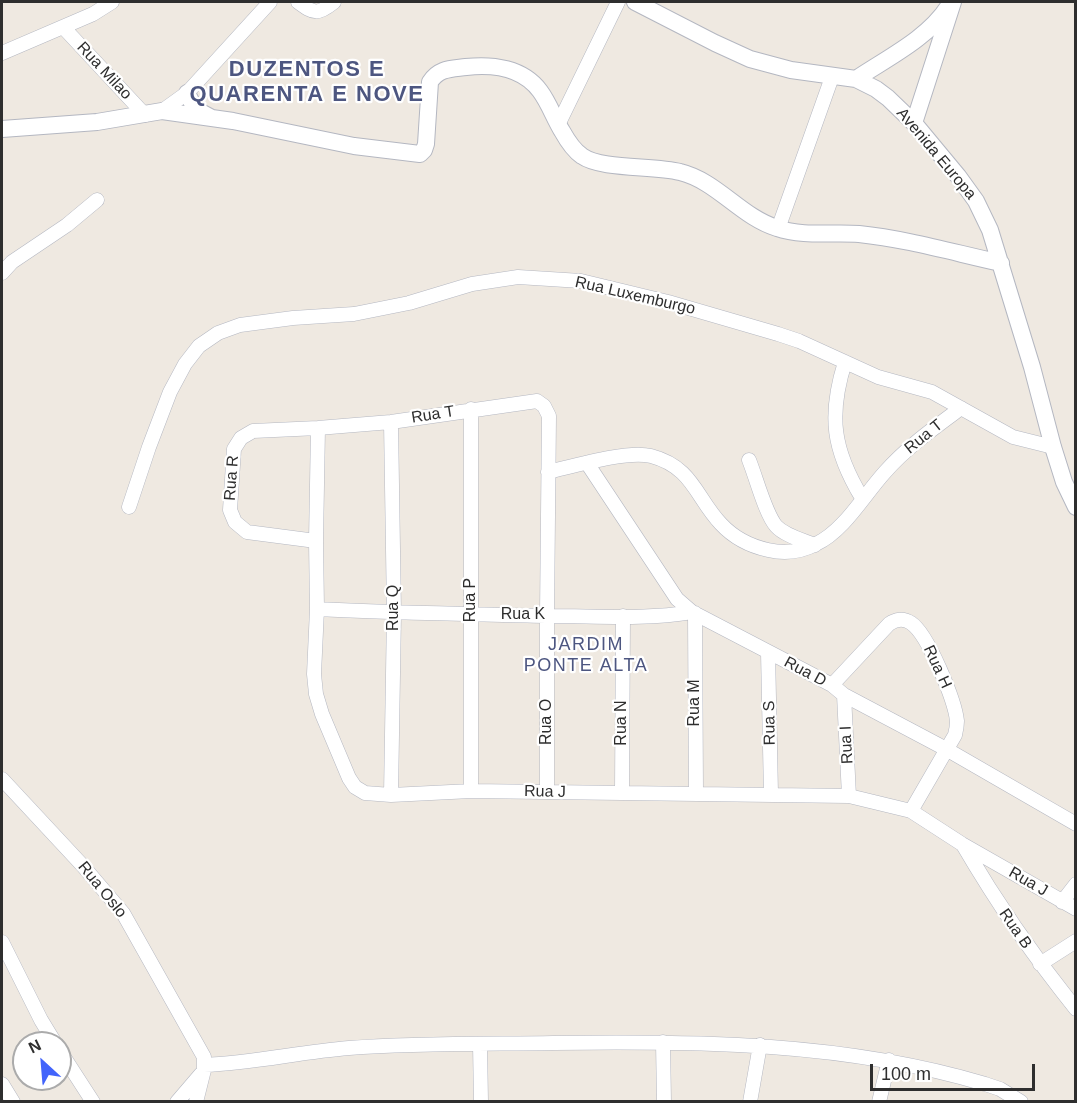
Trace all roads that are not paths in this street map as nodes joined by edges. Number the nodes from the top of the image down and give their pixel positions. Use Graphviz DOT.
graph roads {
  1 [pos="112,2"];
  2 [pos="270,2"];
  3 [pos="298,2"];
  4 [pos="334,2"];
  5 [pos="618,2"];
  6 [pos="635,2"];
  7 [pos="952,2"];
  8 [pos="63,27"];
  9 [pos="918,37"];
  10 [pos="938,50"];
  11 [pos="2,53"];
  12 [pos="832,77"];
  13 [pos="856,79"];
  14 [pos="187,93"];
  15 [pos="162,111"];
  16 [pos="144,115"];
  17 [pos="214,118"];
  18 [pos="914,123"];
  19 [pos="558,125"];
  20 [pos="2,129"];
  21 [pos="97,201"];
  22 [pos="778,229"];
  23 [pos="1001,264"];
  24 [pos="2,273"];
  25 [pos="845,363"];
  26 [pos="961,408"];
  27 [pos="471,409"];
  28 [pos="391,422"];
  29 [pos="318,428"];
  30 [pos="253,431"];
  31 [pos="1053,447"];
  32 [pos="749,460"];
  33 [pos="587,464"];
  34 [pos="548,472"];
  35 [pos="862,498"];
  36 [pos="129,507"];
  37 [pos="1076,507"];
  38 [pos="316,542"];
  39 [pos="815,545"];
  40 [pos="317,609"];
  41 [pos="694,612"];
  42 [pos="394,614"];
  43 [pos="471,615"];
  44 [pos="547,615"];
  45 [pos="622,616"];
  46 [pos="768,652"];
  47 [pos="832,685"];
  48 [pos="844,695"];
  49 [pos="946,749"];
  50 [pos="2,779"];
  51 [pos="471,791"];
  52 [pos="547,792"];
  53 [pos="622,793"];
  54 [pos="696,793"];
  55 [pos="771,794"];
  56 [pos="391,795"];
  57 [pos="849,796"];
  58 [pos="912,811"];
  59 [pos="1076,824"];
  60 [pos="962,844"];
  61 [pos="1076,884"];
  62 [pos="1062,902"];
  63 [pos="1076,909"];
  64 [pos="1076,941"];
  65 [pos="2,942"];
  66 [pos="1040,964"];
  67 [pos="1076,1009"];
  68 [pos="48,1031"];
  69 [pos="663,1042"];
  70 [pos="480,1044"];
  71 [pos="760,1045"];
  72 [pos="889,1060"];
  73 [pos="204,1068"];
  74 [pos="72,1069"];
  75 [pos="2,1084"];
  76 [pos="14,1101"];
  77 [pos="93,1101"];
  78 [pos="177,1101"];
  79 [pos="195,1101"];
  80 [pos="481,1101"];
  81 [pos="664,1101"];
  82 [pos="750,1101"];
  83 [pos="879,1101"];
  84 [pos="1021,1101"];
  1 -- 8 [label="street"];
  2 -- 14 [label="street"];
  3 -- 4 [label="street"];
  5 -- 19 [label="street"];
  6 -- 12 [label="street, Avenida Europa"];
  7 -- 9 [label="street"];
  7 -- 10 [label="street"];
  8 -- 11 [label="street"];
  8 -- 16 [label="street, Rua Milao"];
  9 -- 10 [label="street"];
  9 -- 13 [label="street"];
  10 -- 18 [label="street"];
  12 -- 13 [label="street, Avenida Europa"];
  12 -- 22 [label="street"];
  13 -- 18 [label="street, Avenida Europa"];
  14 -- 15 [label="street"];
  14 -- 17 [label="street"];
  15 -- 16 [label="street"];
  15 -- 17 [label="street"];
  16 -- 20 [label="street"];
  17 -- 19 [label="street"];
  18 -- 23 [label="street, Avenida Europa"];
  19 -- 22 [label="street"];
  21 -- 24 [label="street"];
  22 -- 23 [label="street"];
  23 -- 31 [label="street, Avenida Europa"];
  25 -- 26 [label="street, Rua Luxemburgo"];
  25 -- 35 [label="street"];
  25 -- 36 [label="street, Rua Luxemburgo"];
  26 -- 31 [label="street, Rua Luxemburgo"];
  26 -- 35 [label="street, Rua T"];
  27 -- 28 [label="street, Rua T"];
  27 -- 34 [label="street, Rua T"];
  27 -- 43 [label="street, Rua P"];
  28 -- 29 [label="street, Rua T"];
  28 -- 42 [label="street, Rua Q"];
  29 -- 30 [label="street, Rua T"];
  29 -- 38 [label="street, Rua J"];
  30 -- 38 [label="street, Rua R"];
  31 -- 37 [label="street, Avenida Europa"];
  32 -- 39 [label="street"];
  33 -- 34 [label="street, Rua T"];
  33 -- 39 [label="street, Rua T"];
  33 -- 41 [label="street, Rua D"];
  34 -- 44 [label="street, Rua T"];
  35 -- 39 [label="street, Rua T"];
  38 -- 40 [label="street, Rua J"];
  40 -- 42 [label="street, Rua K"];
  40 -- 56 [label="street, Rua J"];
  41 -- 45 [label="street, Rua K"];
  41 -- 46 [label="street, Rua D"];
  41 -- 54 [label="street, Rua M"];
  42 -- 43 [label="street, Rua K"];
  42 -- 56 [label="street, Rua Q"];
  43 -- 44 [label="street, Rua K"];
  43 -- 51 [label="street, Rua P"];
  44 -- 45 [label="street, Rua K"];
  44 -- 52 [label="street, Rua O"];
  45 -- 53 [label="street, Rua N"];
  46 -- 47 [label="street, Rua D"];
  46 -- 55 [label="street, Rua S"];
  47 -- 48 [label="street, Rua D"];
  47 -- 49 [label="street, Rua H"];
  48 -- 49 [label="street, Rua D"];
  48 -- 57 [label="street, Rua I"];
  49 -- 58 [label="street, Rua H"];
  49 -- 59 [label="street, Rua D"];
  50 -- 73 [label="street, Rua Oslo"];
  51 -- 52 [label="street, Rua J"];
  51 -- 56 [label="street, Rua J"];
  52 -- 53 [label="street, Rua J"];
  53 -- 54 [label="street, Rua J"];
  54 -- 55 [label="street, Rua J"];
  55 -- 57 [label="street, Rua J"];
  57 -- 58 [label="street, Rua J"];
  58 -- 60 [label="street, Rua J"];
  60 -- 62 [label="street, Rua J"];
  60 -- 66 [label="street, Rua B"];
  61 -- 62 [label="street"];
  62 -- 63 [label="street, Rua J"];
  64 -- 66 [label="street"];
  65 -- 68 [label="street"];
  66 -- 67 [label="street, Rua B"];
  69 -- 70 [label="street"];
  69 -- 71 [label="street"];
  69 -- 81 [label="street"];
  70 -- 73 [label="street"];
  70 -- 80 [label="street"];
  71 -- 72 [label="street"];
  71 -- 82 [label="street"];
  72 -- 83 [label="street"];
  72 -- 84 [label="street"];
  73 -- 78 [label="street"];
  73 -- 79 [label="street"];
  74 -- 77 [label="street"];
  75 -- 76 [label="street"];
}
